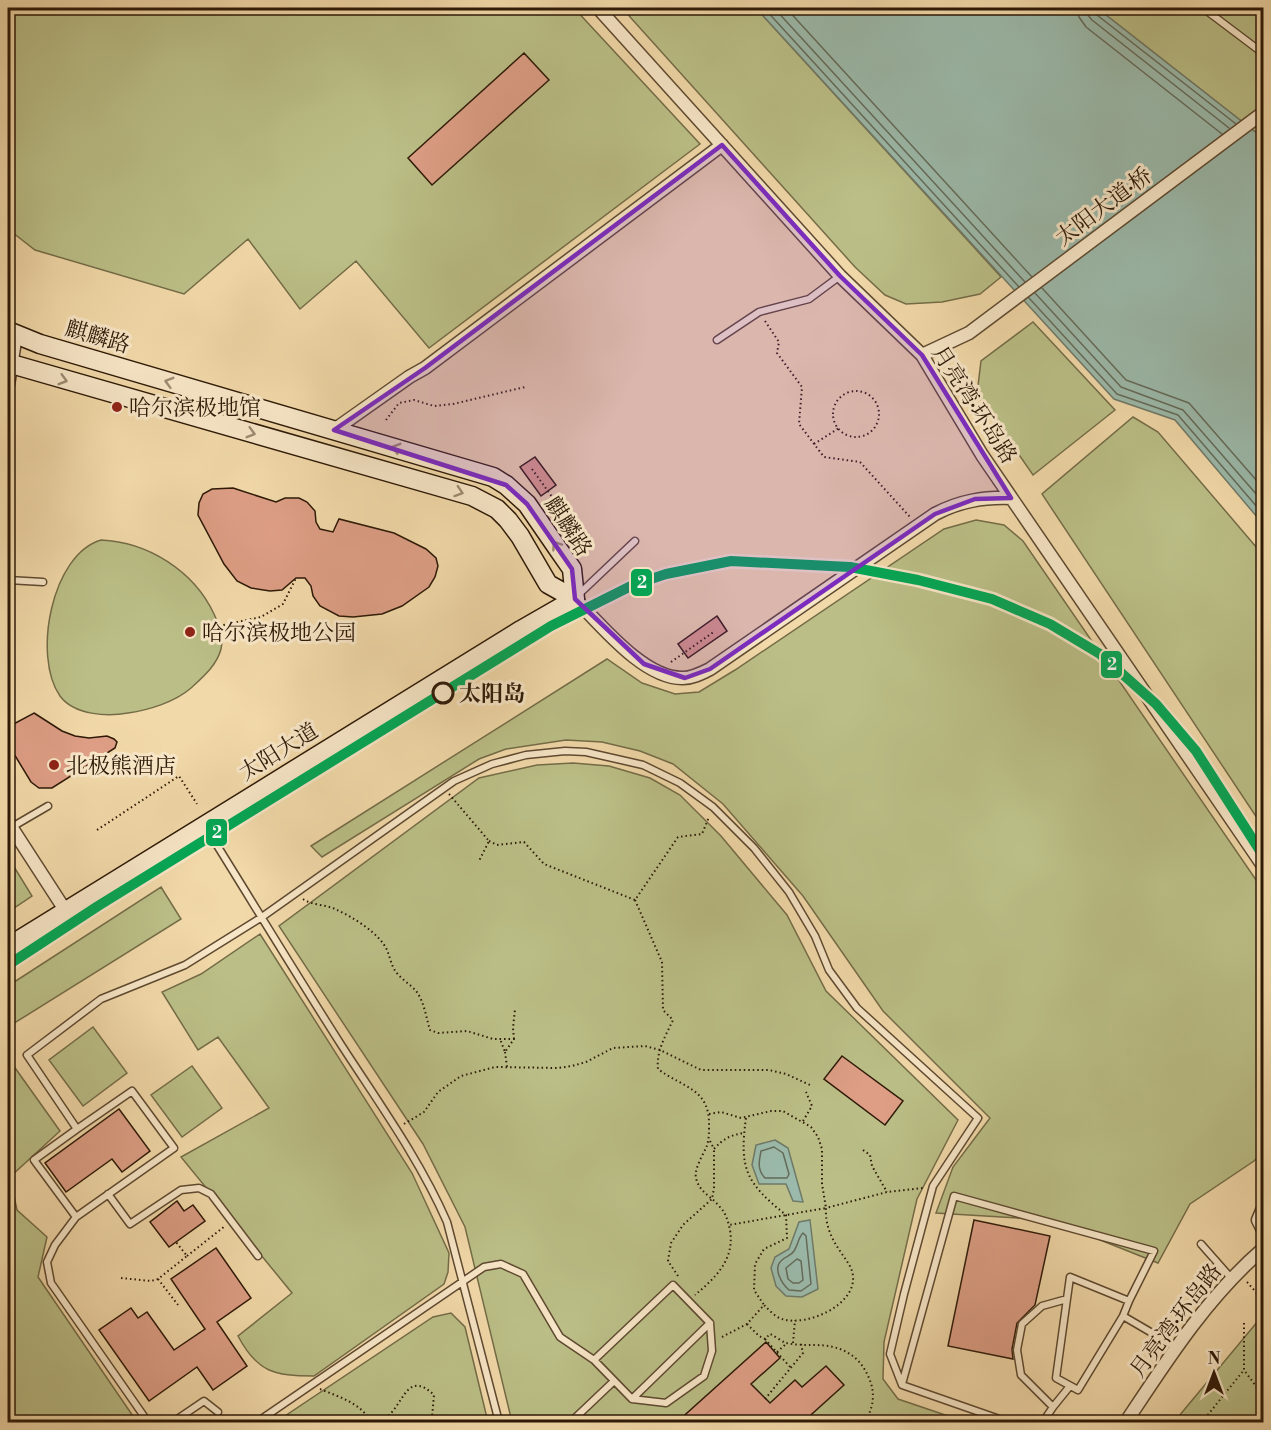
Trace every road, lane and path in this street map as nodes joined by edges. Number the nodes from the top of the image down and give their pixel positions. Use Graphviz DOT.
graph roads {
  1 [pos="598,8"];
  2 [pos="1203,8"];
  3 [pos="1263,54"];
  4 [pos="1263,112"];
  5 [pos="723,145"];
  6 [pos="1259,188"];
  7 [pos="1263,193"];
  8 [pos="840,276"];
  9 [pos="759,312"];
  10 [pos="12,333"];
  11 [pos="717,340"];
  12 [pos="922,355"];
  13 [pos="10,364"];
  14 [pos="8,385"];
  15 [pos="525,387"];
  16 [pos="386,420"];
  17 [pos="839,428"];
  18 [pos="334,430"];
  19 [pos="814,444"];
  20 [pos="532,469"];
  21 [pos="1011,498"];
  22 [pos="538,518"];
  23 [pos="918,526"];
  24 [pos="635,541"];
  25 [pos="296,578"];
  26 [pos="8,580"];
  27 [pos="43,582"];
  28 [pos="575,599"];
  29 [pos="219,626"];
  30 [pos="715,631"];
  31 [pos="657,672"];
  32 [pos="443,787"];
  33 [pos="197,804"];
  34 [pos="48,806"];
  35 [pos="712,807"];
  36 [pos="9,825"];
  37 [pos="204,825"];
  38 [pos="97,830"];
  39 [pos="489,841"];
  40 [pos="479,861"];
  41 [pos="1263,867"];
  42 [pos="296,893"];
  43 [pos="635,900"];
  44 [pos="65,910"];
  45 [pos="262,917"];
  46 [pos="8,947"];
  47 [pos="515,1009"];
  48 [pos="500,1039"];
  49 [pos="514,1039"];
  50 [pos="660,1050"];
  51 [pos="506,1052"];
  52 [pos="507,1067"];
  53 [pos="810,1085"];
  54 [pos="806,1092"];
  55 [pos="709,1114"];
  56 [pos="746,1118"];
  57 [pos="802,1122"];
  58 [pos="396,1128"];
  59 [pos="77,1129"];
  60 [pos="744,1133"];
  61 [pos="709,1139"];
  62 [pos="714,1149"];
  63 [pos="863,1150"];
  64 [pos="933,1186"];
  65 [pos="887,1192"];
  66 [pos="108,1194"];
  67 [pos="712,1199"];
  68 [pos="1263,1206"];
  69 [pos="826,1208"];
  70 [pos="786,1215"];
  71 [pos="76,1217"];
  72 [pos="231,1221"];
  73 [pos="729,1225"];
  74 [pos="1263,1232"];
  75 [pos="176,1242"];
  76 [pos="1201,1244"];
  77 [pos="1263,1248"];
  78 [pos="187,1256"];
  79 [pos="258,1256"];
  80 [pos="1234,1275"];
  81 [pos="121,1278"];
  82 [pos="158,1279"];
  83 [pos="680,1279"];
  84 [pos="464,1281"];
  85 [pos="1067,1299"];
  86 [pos="688,1300"];
  87 [pos="1263,1300"];
  88 [pos="1129,1301"];
  89 [pos="178,1305"];
  90 [pos="764,1305"];
  91 [pos="1123,1317"];
  92 [pos="795,1320"];
  93 [pos="710,1323"];
  94 [pos="1244,1323"];
  95 [pos="747,1324"];
  96 [pos="765,1339"];
  97 [pos="711,1342"];
  98 [pos="787,1343"];
  99 [pos="793,1343"];
  100 [pos="801,1344"];
  101 [pos="1176,1347"];
  102 [pos="777,1352"];
  103 [pos="594,1360"];
  104 [pos="791,1368"];
  105 [pos="1244,1370"];
  106 [pos="614,1381"];
  107 [pos="902,1384"];
  108 [pos="312,1386"];
  109 [pos="1070,1386"];
  110 [pos="1263,1397"];
  111 [pos="765,1398"];
  112 [pos="632,1399"];
  113 [pos="1053,1407"];
  114 [pos="218,1412"];
  115 [pos="575,1421"];
  116 [pos="148,1422"];
  117 [pos="173,1422"];
  118 [pos="257,1422"];
  119 [pos="371,1422"];
  120 [pos="382,1422"];
  121 [pos="428,1422"];
  122 [pos="499,1422"];
  123 [pos="566,1422"];
  124 [pos="865,1422"];
  125 [pos="1008,1422"];
  126 [pos="1042,1422"];
  127 [pos="1126,1422"];
  128 [pos="1202,1422"];
  1 -- 5 [label="street, 月亮湾·环岛路"];
  2 -- 3 [label="lane"];
  4 -- 12 [label="street, 太阳大道·桥"];
  5 -- 8 [label="street, 月亮湾·环岛路"];
  5 -- 18 [label="street"];
  6 -- 7 [label="path"];
  8 -- 9 [label="lane"];
  8 -- 12 [label="street, 月亮湾·环岛路"];
  9 -- 11 [label="lane"];
  9 -- 19 [label="path"];
  10 -- 13 [label="street"];
  18 -- 10 [label="main road, 麒麟路, one-way"];
  12 -- 21 [label="street, 月亮湾·环岛路"];
  13 -- 14 [label="street"];
  13 -- 28 [label="main road, 麒麟路, one-way"];
  15 -- 16 [label="path"];
  17 -- 17 [label="path"];
  17 -- 19 [label="path"];
  22 -- 18 [label="main road, 麒麟路, one-way"];
  19 -- 23 [label="path"];
  20 -- 22 [label="path"];
  21 -- 23 [label="street"];
  21 -- 41 [label="street, 月亮湾·环岛路"];
  28 -- 22 [label="main road, 麒麟路, one-way"];
  23 -- 31 [label="street"];
  24 -- 28 [label="lane"];
  25 -- 29 [label="path"];
  26 -- 27 [label="lane"];
  28 -- 31 [label="street"];
  28 -- 37 [label="main road, 太阳大道"];
  30 -- 31 [label="path"];
  32 -- 35 [label="lane"];
  32 -- 39 [label="path"];
  32 -- 42 [label="lane"];
  33 -- 38 [label="path"];
  34 -- 36 [label="lane"];
  35 -- 43 [label="path"];
  35 -- 64 [label="lane"];
  36 -- 44 [label="street"];
  37 -- 44 [label="main road, 太阳大道"];
  37 -- 45 [label="lane"];
  39 -- 40 [label="path"];
  39 -- 43 [label="path"];
  42 -- 45 [label="lane"];
  42 -- 48 [label="path"];
  43 -- 50 [label="path"];
  44 -- 46 [label="main road, 太阳大道"];
  45 -- 58 [label="lane"];
  45 -- 59 [label="lane"];
  47 -- 49 [label="path"];
  48 -- 49 [label="path"];
  48 -- 51 [label="path"];
  49 -- 51 [label="path"];
  50 -- 52 [label="path"];
  50 -- 53 [label="path"];
  50 -- 55 [label="path"];
  51 -- 52 [label="path"];
  52 -- 58 [label="path"];
  54 -- 57 [label="path"];
  55 -- 56 [label="path"];
  55 -- 61 [label="path"];
  56 -- 57 [label="path"];
  56 -- 60 [label="path"];
  57 -- 69 [label="path"];
  58 -- 84 [label="lane"];
  59 -- 66 [label="lane"];
  59 -- 71 [label="lane"];
  60 -- 62 [label="path"];
  60 -- 70 [label="path"];
  61 -- 62 [label="path"];
  61 -- 67 [label="path"];
  62 -- 67 [label="path"];
  63 -- 65 [label="path"];
  64 -- 65 [label="path"];
  64 -- 107 [label="lane"];
  65 -- 69 [label="path"];
  66 -- 71 [label="lane"];
  66 -- 72 [label="lane"];
  67 -- 73 [label="path"];
  67 -- 83 [label="path"];
  68 -- 74 [label="street"];
  69 -- 70 [label="path"];
  69 -- 92 [label="path"];
  70 -- 73 [label="path"];
  70 -- 90 [label="path"];
  71 -- 116 [label="lane"];
  72 -- 78 [label="path"];
  72 -- 79 [label="lane"];
  73 -- 86 [label="path"];
  75 -- 78 [label="path"];
  76 -- 80 [label="lane"];
  77 -- 80 [label="street, 月亮湾·环岛路"];
  78 -- 82 [label="path"];
  80 -- 87 [label="path"];
  80 -- 101 [label="street, 月亮湾·环岛路"];
  81 -- 82 [label="path"];
  82 -- 89 [label="path"];
  84 -- 103 [label="lane"];
  84 -- 108 [label="lane"];
  84 -- 122 [label="lane"];
  85 -- 88 [label="lane"];
  85 -- 109 [label="lane"];
  85 -- 113 [label="lane"];
  86 -- 93 [label="lane"];
  86 -- 103 [label="lane"];
  88 -- 91 [label="lane"];
  88 -- 107 [label="lane"];
  90 -- 92 [label="path"];
  90 -- 95 [label="path"];
  91 -- 101 [label="lane"];
  91 -- 109 [label="lane"];
  92 -- 99 [label="path"];
  93 -- 97 [label="lane"];
  93 -- 112 [label="lane"];
  94 -- 105 [label="path"];
  95 -- 96 [label="path"];
  95 -- 97 [label="path"];
  96 -- 98 [label="path"];
  96 -- 102 [label="path"];
  97 -- 112 [label="lane"];
  98 -- 99 [label="path"];
  98 -- 102 [label="path"];
  99 -- 100 [label="path"];
  100 -- 104 [label="path"];
  100 -- 124 [label="path"];
  101 -- 127 [label="street, 月亮湾·环岛路"];
  102 -- 104 [label="path"];
  103 -- 106 [label="lane"];
  104 -- 111 [label="path"];
  105 -- 110 [label="path"];
  105 -- 128 [label="path"];
  106 -- 112 [label="lane"];
  106 -- 115 [label="lane"];
  107 -- 125 [label="lane"];
  108 -- 118 [label="lane"];
  108 -- 119 [label="path"];
  109 -- 113 [label="lane"];
  113 -- 126 [label="lane"];
  114 -- 117 [label="lane"];
  115 -- 123 [label="lane"];
  120 -- 121 [label="path"];
}
